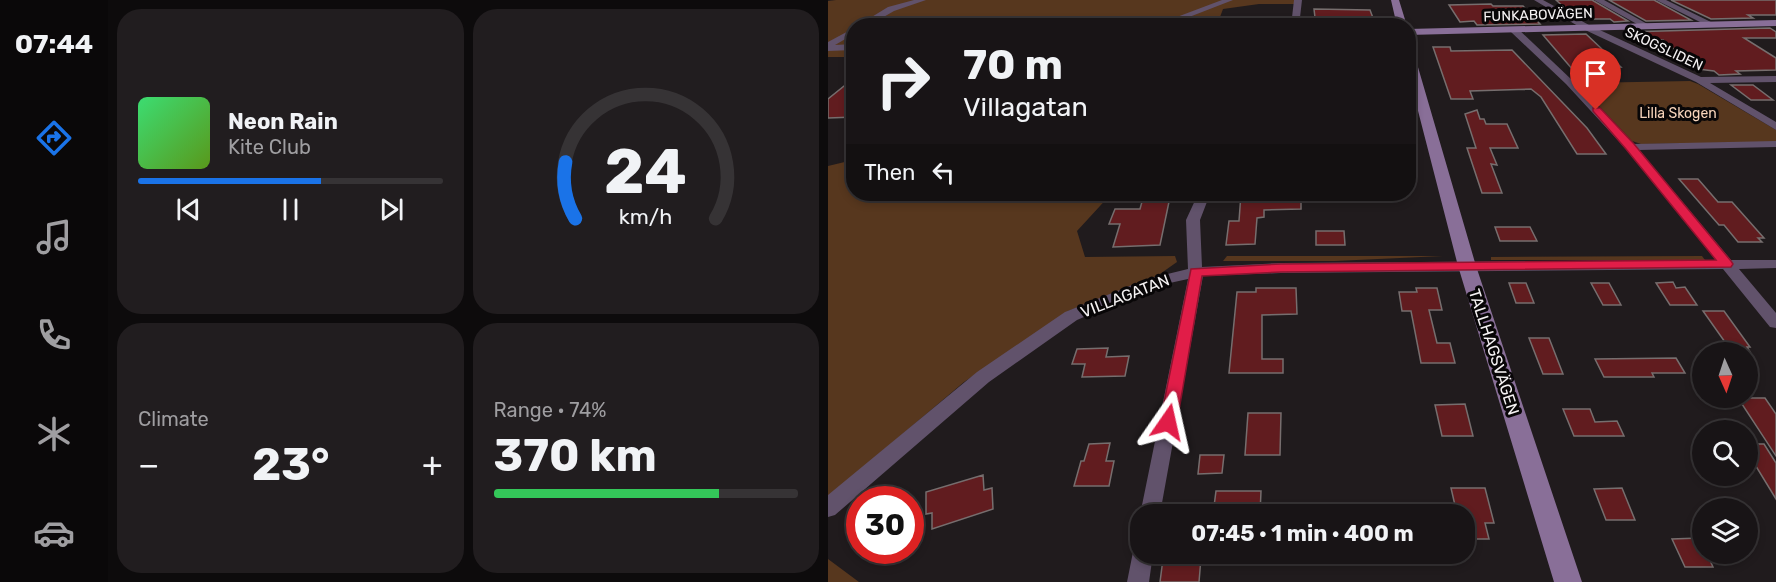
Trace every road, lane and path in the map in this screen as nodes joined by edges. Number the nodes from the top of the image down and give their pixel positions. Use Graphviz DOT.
graph roads {
  1 [pos="922,0"];
  2 [pos="1229,0"];
  3 [pos="1298,0"];
  4 [pos="1395,0"];
  5 [pos="1538,0"];
  6 [pos="1598,0"];
  7 [pos="1660,0"];
  8 [pos="875,18"];
  9 [pos="1179,18"];
  10 [pos="1297,18"];
  11 [pos="1400,18"];
  12 [pos="1776,23"];
  13 [pos="1710,24"];
  14 [pos="1647,26"];
  15 [pos="1586,27"];
  16 [pos="1514,30"];
  17 [pos="1416,32"];
  18 [pos="846,35"];
  19 [pos="828,47"];
  20 [pos="846,47"];
  21 [pos="1776,78"];
  22 [pos="1416,79"];
  23 [pos="1699,80"];
  24 [pos="1776,127"];
  25 [pos="1776,144"];
  26 [pos="1630,147"];
  27 [pos="1201,201"];
  28 [pos="1726,264"];
  29 [pos="1776,264"];
  30 [pos="1467,266"];
  31 [pos="1196,272"];
  32 [pos="1776,323"];
  33 [pos="1152,504"];
  34 [pos="828,508"];
  35 [pos="1141,564"];
  36 [pos="1138,582"];
  37 [pos="1568,582"];
  1 -- 8 [label="street"];
  2 -- 9 [label="street"];
  3 -- 10 [label="street"];
  4 -- 11 [label="main road"];
  5 -- 15 [label="street, SKOGSLIDEN"];
  6 -- 14 [label="street"];
  7 -- 13 [label="street"];
  12 -- 13 [label="main road, FUNKABOVÄGEN"];
  13 -- 14 [label="main road, FUNKABOVÄGEN"];
  14 -- 15 [label="main road, FUNKABOVÄGEN"];
  15 -- 16 [label="main road, FUNKABOVÄGEN"];
  15 -- 23 [label="street, SKOGSLIDEN"];
  16 -- 17 [label="main road, FUNKABOVÄGEN"];
  16 -- 26 [label="street"];
  18 -- 19 [label="street"];
  19 -- 20 [label="street"];
  21 -- 23 [label="street"];
  22 -- 30 [label="main road, TALLHAGSVÄGEN"];
  23 -- 24 [label="street, SKOGSLIDEN"];
  25 -- 26 [label="street"];
  26 -- 28 [label="street"];
  27 -- 31 [label="street"];
  28 -- 29 [label="street, VILLAGATAN"];
  28 -- 30 [label="street, VILLAGATAN"];
  28 -- 32 [label="street"];
  30 -- 31 [label="street, VILLAGATAN"];
  30 -- 37 [label="main road, TALLHAGSVÄGEN"];
  31 -- 33 [label="street"];
  31 -- 34 [label="street, VILLAGATAN"];
  35 -- 36 [label="street"];
}
